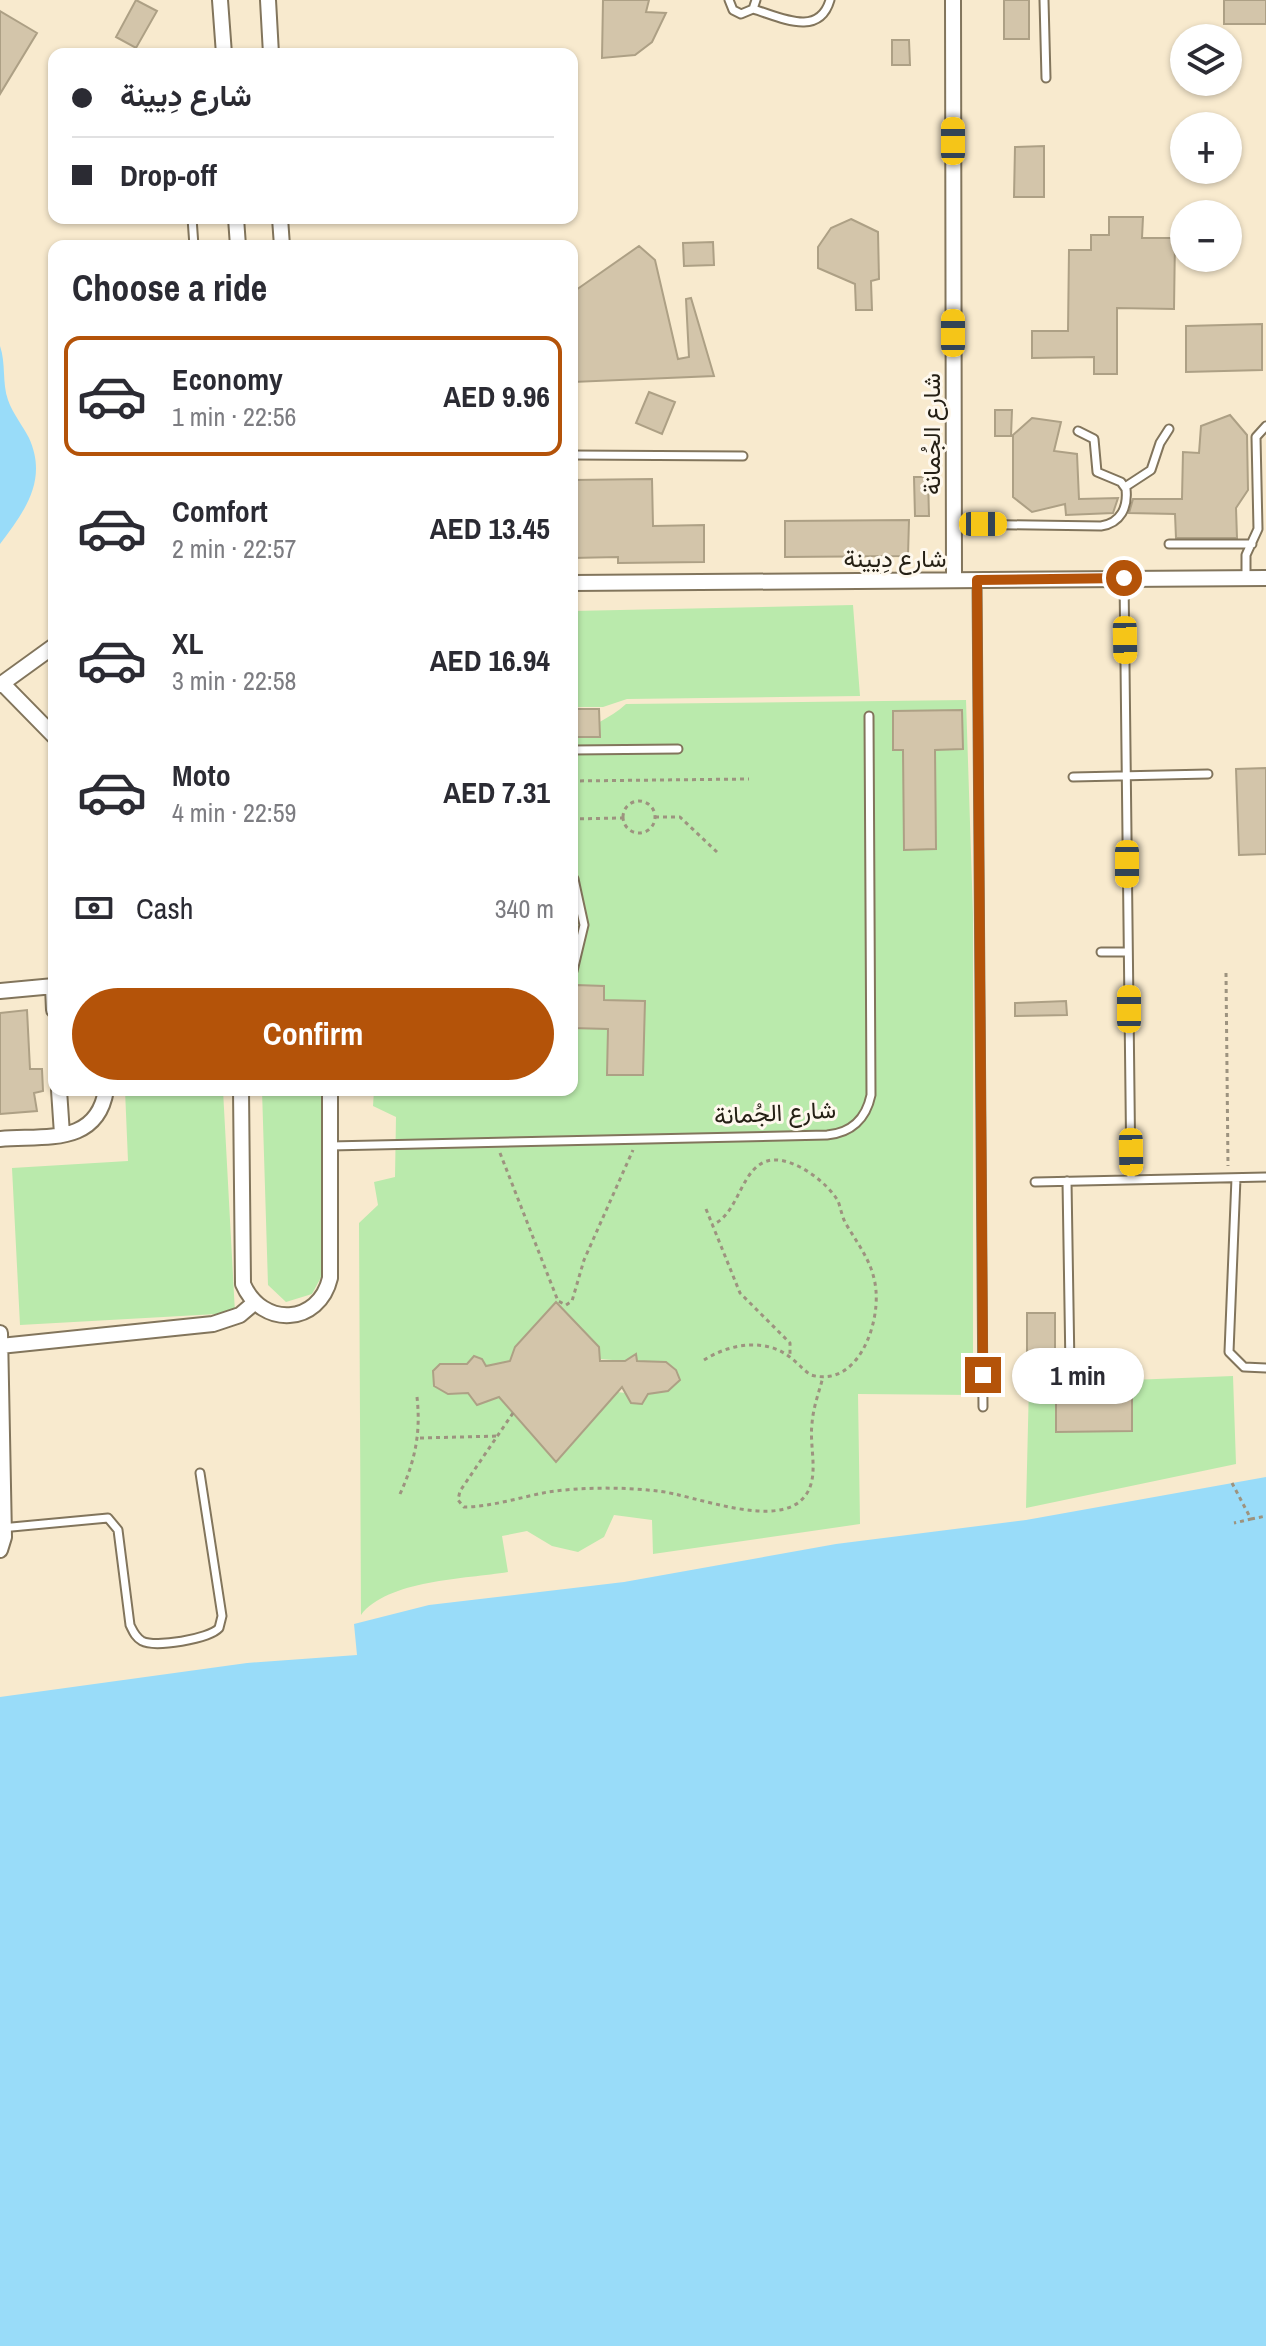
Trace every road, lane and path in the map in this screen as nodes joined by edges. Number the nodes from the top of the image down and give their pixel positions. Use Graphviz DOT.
graph roads {
  1 [pos="220,0"];
  2 [pos="268,0"];
  3 [pos="729,0"];
  4 [pos="756,0"];
  5 [pos="830,0"];
  6 [pos="953,0"];
  7 [pos="1044,0"];
  8 [pos="753,9"];
  9 [pos="221,48"];
  10 [pos="271,48"];
  11 [pos="1046,78"];
  12 [pos="1266,426"];
  13 [pos="1169,429"];
  14 [pos="1078,431"];
  15 [pos="578,455"];
  16 [pos="743,456"];
  17 [pos="1125,487"];
  18 [pos="953,524"];
  19 [pos="1169,544"];
  20 [pos="1252,544"];
  21 [pos="1124,578"];
  22 [pos="1246,578"];
  23 [pos="1266,578"];
  24 [pos="954,580"];
  25 [pos="977,580"];
  26 [pos="578,583"];
  27 [pos="48,650"];
  28 [pos="1,684"];
  29 [pos="869,716"];
  30 [pos="48,730"];
  31 [pos="678,749"];
  32 [pos="578,750"];
  33 [pos="1208,774"];
  34 [pos="1126,776"];
  35 [pos="1073,777"];
  36 [pos="749,779"];
  37 [pos="578,781"];
  38 [pos="655,817"];
  39 [pos="622,818"];
  40 [pos="578,819"];
  41 [pos="717,852"];
  42 [pos="578,897"];
  43 [pos="578,950"];
  44 [pos="1101,952"];
  45 [pos="1128,952"];
  46 [pos="1226,973"];
  47 [pos="48,986"];
  48 [pos="0,991"];
  49 [pos="59,1096"];
  50 [pos="105,1096"];
  51 [pos="241,1096"];
  52 [pos="330,1096"];
  53 [pos="62,1134"];
  54 [pos="0,1139"];
  55 [pos="637,1139"];
  56 [pos="496,1142"];
  57 [pos="330,1146"];
  58 [pos="1266,1177"];
  59 [pos="1232,1178"];
  60 [pos="1131,1180"];
  61 [pos="1067,1181"];
  62 [pos="1035,1182"];
  63 [pos="706,1209"];
  64 [pos="712,1225"];
  65 [pos="254,1303"];
  66 [pos="0,1333"];
  67 [pos="0,1346"];
  68 [pos="790,1357"];
  69 [pos="704,1360"];
  70 [pos="1036,1368"];
  71 [pos="1070,1368"];
  72 [pos="1266,1368"];
  73 [pos="1104,1369"];
  74 [pos="823,1377"];
  75 [pos="417,1397"];
  76 [pos="983,1407"];
  77 [pos="513,1413"];
  78 [pos="500,1436"];
  79 [pos="419,1438"];
  80 [pos="200,1473"];
  81 [pos="1232,1483"];
  82 [pos="400,1494"];
  83 [pos="1266,1516"];
  84 [pos="1251,1519"];
  85 [pos="1234,1523"];
  86 [pos="2,1528"];
  87 [pos="0,1550"];
  1 -- 9 [label="street"];
  2 -- 10 [label="street"];
  3 -- 8 [label="lane"];
  4 -- 8 [label="lane"];
  5 -- 8 [label="lane"];
  6 -- 18 [label="street, شارع الجُمانة"];
  7 -- 11 [label="lane"];
  12 -- 20 [label="lane"];
  13 -- 17 [label="lane"];
  14 -- 17 [label="lane"];
  15 -- 16 [label="lane"];
  17 -- 18 [label="lane"];
  18 -- 24 [label="street, شارع الجُمانة"];
  19 -- 20 [label="lane"];
  20 -- 22 [label="lane"];
  21 -- 22 [label="street, شارع دِيينة"];
  21 -- 25 [label="street, شارع دِيينة"];
  21 -- 34 [label="lane"];
  22 -- 23 [label="street, شارع دِيينة"];
  24 -- 25 [label="street, شارع دِيينة"];
  24 -- 26 [label="street, شارع دِيينة"];
  25 -- 76 [label="lane"];
  27 -- 28 [label="street"];
  28 -- 30 [label="street"];
  29 -- 55 [label="lane, شارع الجُمانة"];
  31 -- 32 [label="lane"];
  33 -- 34 [label="lane"];
  34 -- 35 [label="lane"];
  34 -- 45 [label="lane"];
  36 -- 37 [label="path"];
  38 -- 39 [label="path"];
  38 -- 39 [label="path"];
  38 -- 41 [label="path"];
  39 -- 40 [label="path"];
  42 -- 43 [label="lane"];
  44 -- 45 [label="lane"];
  45 -- 60 [label="lane"];
  46 -- 59 [label="path"];
  47 -- 48 [label="street"];
  49 -- 53 [label="street"];
  50 -- 53 [label="street"];
  51 -- 65 [label="street"];
  52 -- 57 [label="street"];
  53 -- 54 [label="street"];
  55 -- 56 [label="lane, شارع الجُمانة"];
  55 -- 56 [label="path"];
  56 -- 57 [label="lane, شارع الجُمانة"];
  57 -- 65 [label="street"];
  58 -- 59 [label="lane"];
  59 -- 60 [label="lane"];
  59 -- 72 [label="lane"];
  60 -- 61 [label="lane"];
  61 -- 62 [label="lane"];
  61 -- 71 [label="lane"];
  63 -- 64 [label="path"];
  64 -- 68 [label="path"];
  64 -- 74 [label="path"];
  65 -- 67 [label="street"];
  66 -- 67 [label="street"];
  67 -- 86 [label="street"];
  68 -- 69 [label="path"];
  68 -- 74 [label="path"];
  70 -- 71 [label="lane"];
  71 -- 73 [label="lane"];
  74 -- 78 [label="path"];
  75 -- 79 [label="path"];
  77 -- 78 [label="path"];
  78 -- 79 [label="path"];
  79 -- 82 [label="path"];
  80 -- 86 [label="lane"];
  81 -- 84 [label="path"];
  83 -- 84 [label="path"];
  84 -- 85 [label="path"];
  86 -- 87 [label="street"];
}
